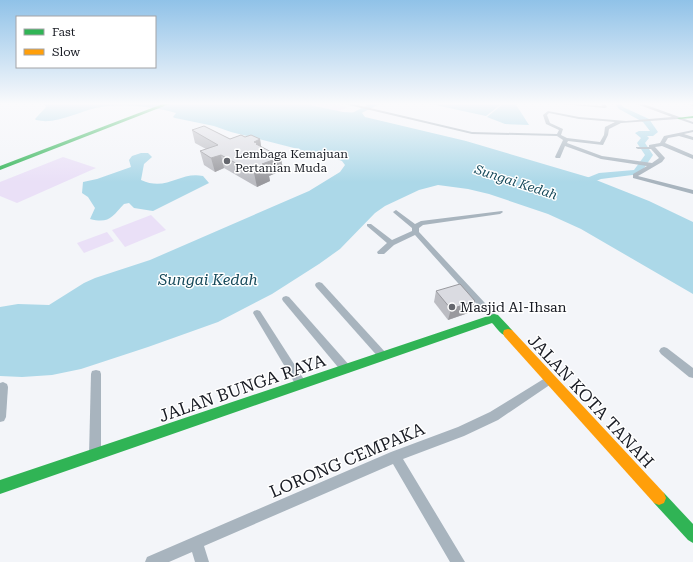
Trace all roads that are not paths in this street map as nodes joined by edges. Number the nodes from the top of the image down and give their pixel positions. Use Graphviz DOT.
graph roads {
  1 [pos="79,129"];
  2 [pos="95,129"];
  3 [pos="452,129"];
  4 [pos="561,129"];
  5 [pos="607,129"];
  6 [pos="693,131"];
  7 [pos="679,134"];
  8 [pos="558,135"];
  9 [pos="693,139"];
  10 [pos="565,142"];
  11 [pos="662,144"];
  12 [pos="640,148"];
  13 [pos="651,148"];
  14 [pos="558,157"];
  15 [pos="693,157"];
  16 [pos="0,162"];
  17 [pos="650,165"];
  18 [pos="0,168"];
  19 [pos="693,192"];
  20 [pos="396,212"];
  21 [pos="500,212"];
  22 [pos="369,225"];
  23 [pos="416,230"];
  24 [pos="392,243"];
  25 [pos="381,252"];
  26 [pos="319,285"];
  27 [pos="286,298"];
  28 [pos="256,313"];
  29 [pos="494,318"];
  30 [pos="664,350"];
  31 [pos="383,356"];
  32 [pos="346,369"];
  33 [pos="96,374"];
  34 [pos="693,374"];
  35 [pos="550,379"];
  36 [pos="300,384"];
  37 [pos="3,387"];
  38 [pos="0,417"];
  39 [pos="95,455"];
  40 [pos="395,456"];
  41 [pos="0,487"];
  42 [pos="693,535"];
  43 [pos="196,543"];
  44 [pos="152,562"];
  45 [pos="202,562"];
  46 [pos="458,562"];
  1 -- 16 [label="main road"];
  2 -- 18 [label="main road"];
  3 -- 8 [label="street"];
  4 -- 8 [label="street"];
  5 -- 10 [label="street"];
  6 -- 7 [label="street"];
  7 -- 9 [label="street"];
  7 -- 11 [label="street"];
  8 -- 10 [label="street"];
  10 -- 14 [label="street"];
  10 -- 17 [label="street"];
  11 -- 13 [label="street"];
  11 -- 15 [label="street"];
  12 -- 13 [label="street"];
  13 -- 17 [label="street"];
  17 -- 19 [label="street"];
  20 -- 23 [label="street, JALAN KOTA TANAH"];
  21 -- 23 [label="street"];
  22 -- 24 [label="street"];
  23 -- 24 [label="street"];
  23 -- 29 [label="street, JALAN KOTA TANAH"];
  24 -- 25 [label="street"];
  26 -- 31 [label="street"];
  27 -- 32 [label="street"];
  28 -- 36 [label="street"];
  29 -- 31 [label="main road, JALAN BUNGA RAYA"];
  29 -- 35 [label="main road, JALAN KOTA TANAH"];
  30 -- 34 [label="street"];
  31 -- 32 [label="main road, JALAN BUNGA RAYA"];
  32 -- 36 [label="main road, JALAN BUNGA RAYA"];
  33 -- 39 [label="street"];
  35 -- 40 [label="street, LORONG CEMPAKA"];
  35 -- 42 [label="main road, JALAN KOTA TANAH"];
  36 -- 39 [label="main road, JALAN BUNGA RAYA"];
  37 -- 38 [label="street"];
  39 -- 41 [label="main road, JALAN BUNGA RAYA"];
  40 -- 43 [label="street, LORONG CEMPAKA"];
  40 -- 46 [label="street"];
  43 -- 44 [label="street, LORONG CEMPAKA"];
  43 -- 45 [label="street"];
}
